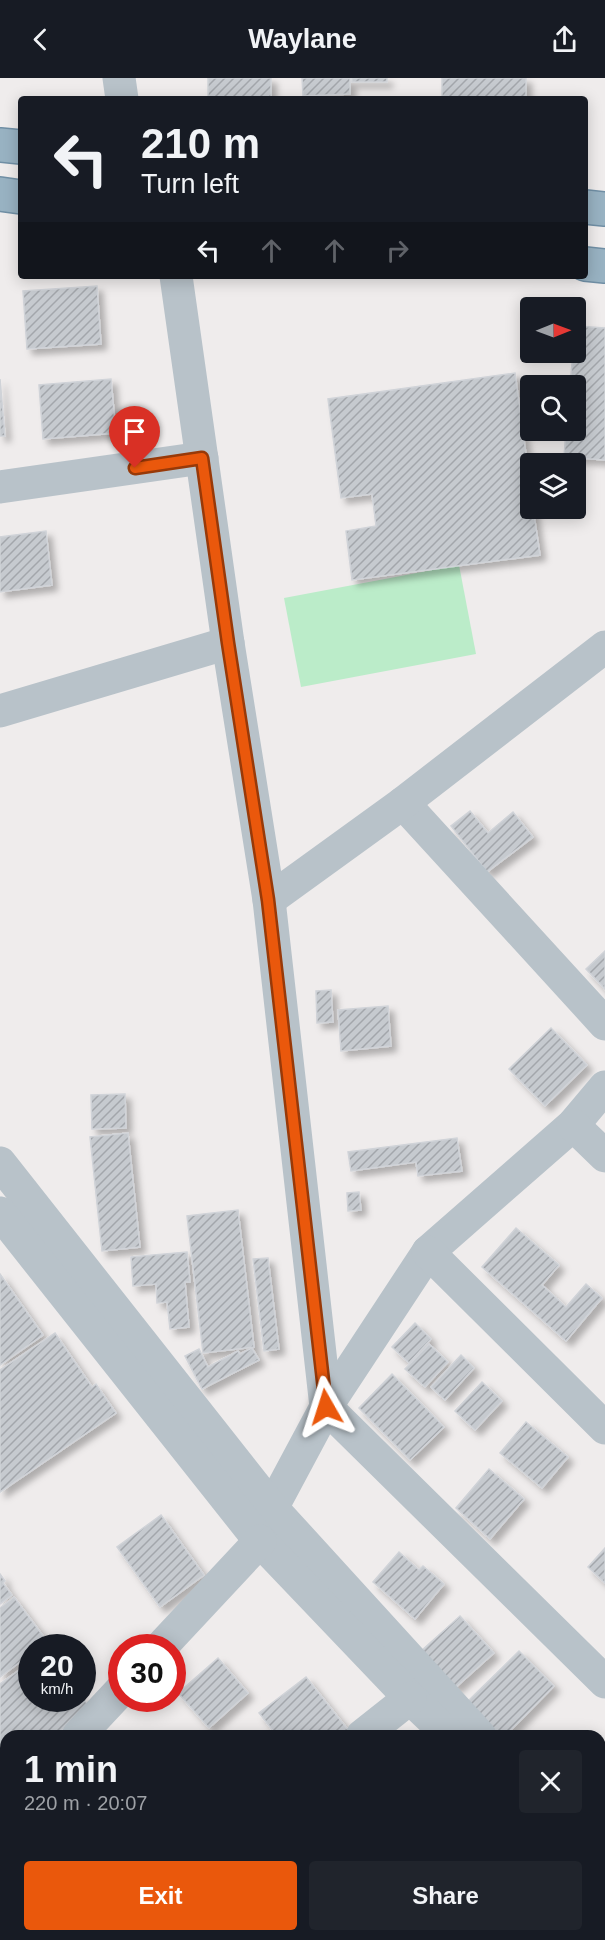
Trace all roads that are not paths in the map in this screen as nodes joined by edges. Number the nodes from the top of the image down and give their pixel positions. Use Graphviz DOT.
graph roads {
  1 [pos="119,78"];
  2 [pos="122,96"];
  3 [pos="0,145"];
  4 [pos="18,147"];
  5 [pos="0,194"];
  6 [pos="18,197"];
  7 [pos="588,207"];
  8 [pos="605,209"];
  9 [pos="588,264"];
  10 [pos="605,266"];
  11 [pos="176,279"];
  12 [pos="202,458"];
  13 [pos="0,487"];
  14 [pos="228,643"];
  15 [pos="605,647"];
  16 [pos="0,711"];
  17 [pos="403,803"];
  18 [pos="268,900"];
  19 [pos="605,1024"];
  20 [pos="605,1087"];
  21 [pos="573,1125"];
  22 [pos="605,1156"];
  23 [pos="0,1163"];
  24 [pos="0,1213"];
  25 [pos="428,1252"];
  26 [pos="326,1407"];
  27 [pos="605,1428"];
  28 [pos="272,1508"];
  29 [pos="260,1541"];
  30 [pos="173,1634"];
  31 [pos="605,1682"];
  32 [pos="410,1698"];
  33 [pos="108,1704"];
  34 [pos="84,1730"];
  35 [pos="370,1730"];
  36 [pos="444,1730"];
  37 [pos="475,1730"];
  1 -- 2 [label="street"];
  3 -- 4 [label="highway"];
  5 -- 6 [label="highway"];
  7 -- 8 [label="highway"];
  9 -- 10 [label="highway"];
  11 -- 12 [label="street"];
  12 -- 13 [label="street"];
  12 -- 14 [label="street"];
  14 -- 16 [label="street"];
  14 -- 18 [label="street"];
  15 -- 17 [label="street"];
  17 -- 18 [label="street"];
  17 -- 19 [label="street"];
  18 -- 26 [label="street"];
  20 -- 21 [label="street"];
  21 -- 22 [label="street"];
  21 -- 25 [label="street"];
  23 -- 28 [label="street"];
  24 -- 29 [label="street"];
  25 -- 26 [label="street"];
  25 -- 27 [label="street"];
  26 -- 28 [label="street"];
  26 -- 31 [label="street"];
  28 -- 37 [label="street"];
  29 -- 30 [label="street"];
  29 -- 32 [label="street"];
  32 -- 35 [label="street"];
  32 -- 36 [label="street"];
  33 -- 34 [label="street"];
}
